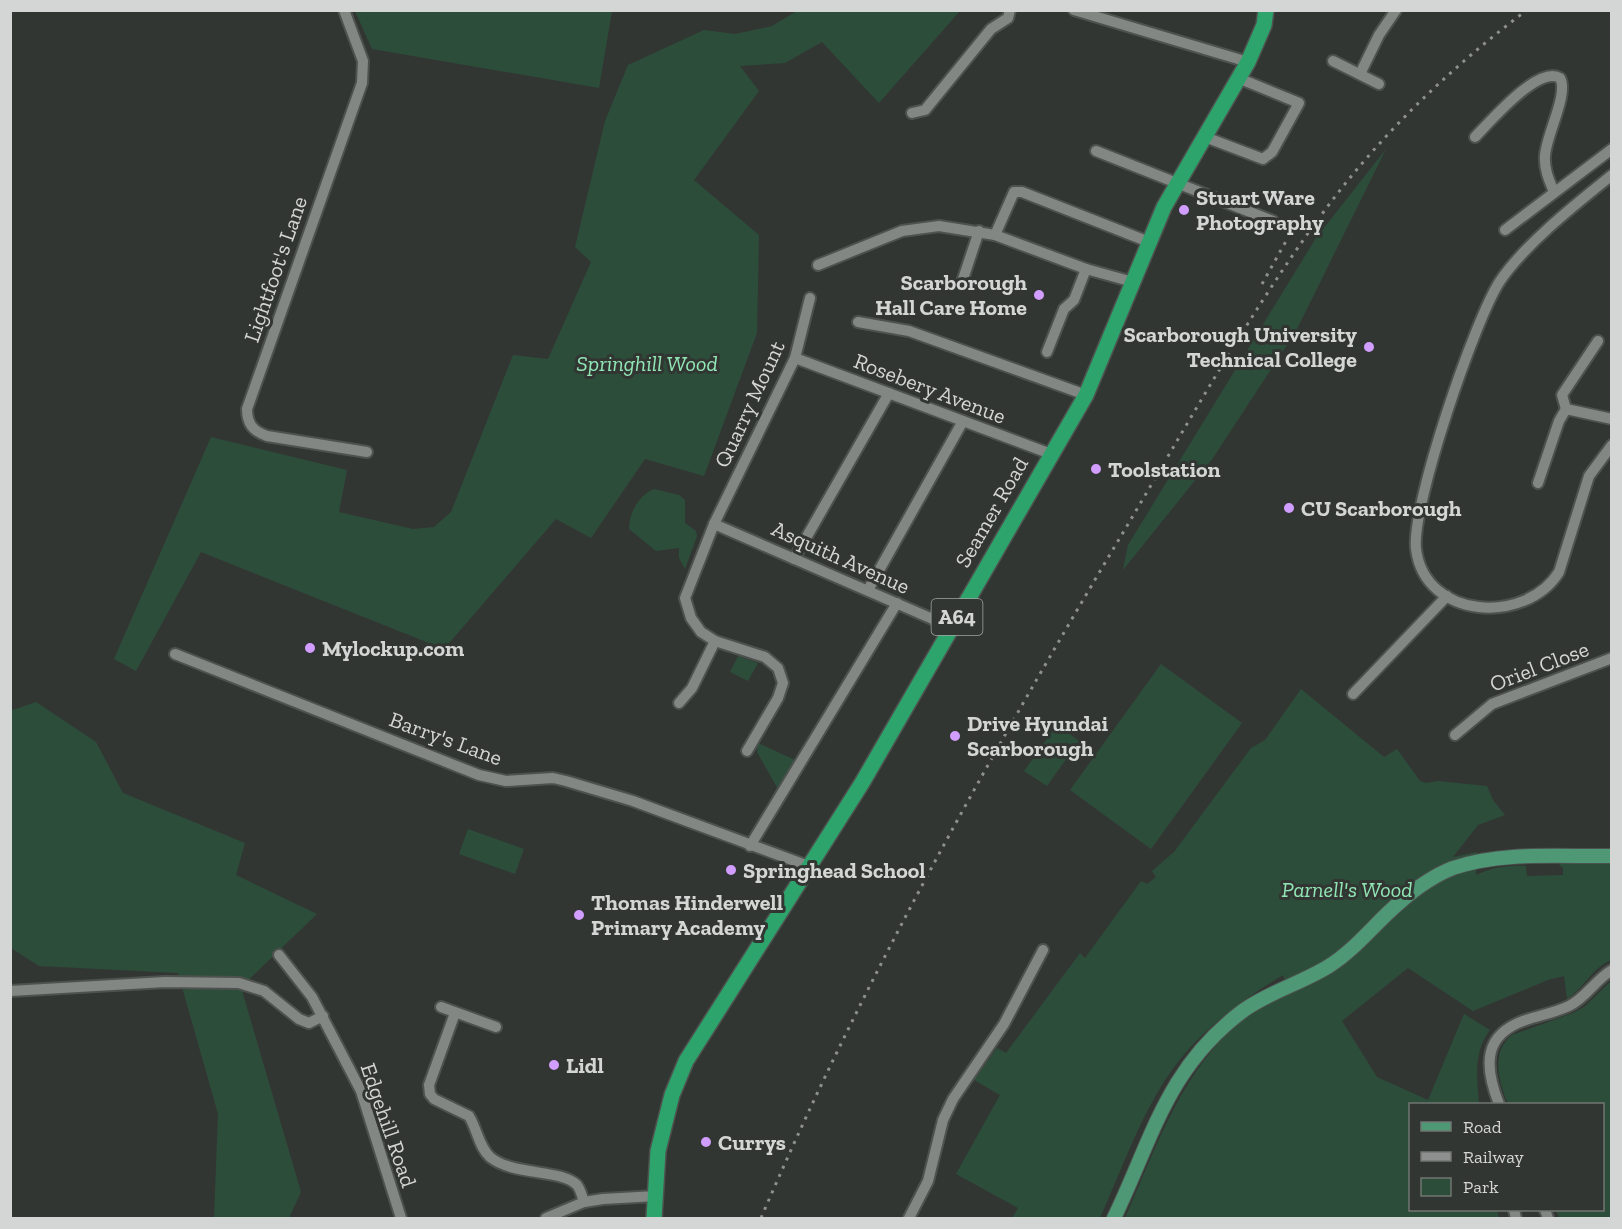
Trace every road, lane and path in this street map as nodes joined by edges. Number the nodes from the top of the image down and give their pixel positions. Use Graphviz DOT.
graph roads {
  1 [pos="344,10"];
  2 [pos="1010,10"];
  3 [pos="1074,10"];
  4 [pos="1266,10"];
  5 [pos="1396,10"];
  6 [pos="1333,61"];
  7 [pos="1248,62"];
  8 [pos="1360,74"];
  9 [pos="1238,78"];
  10 [pos="1379,84"];
  11 [pos="912,113"];
  12 [pos="1204,137"];
  13 [pos="1475,137"];
  14 [pos="1611,149"];
  15 [pos="1096,151"];
  16 [pos="1611,175"];
  17 [pos="1176,185"];
  18 [pos="1554,192"];
  19 [pos="1273,221"];
  20 [pos="1505,230"];
  21 [pos="979,231"];
  22 [pos="995,235"];
  23 [pos="1149,242"];
  24 [pos="818,265"];
  25 [pos="1086,269"];
  26 [pos="1133,282"];
  27 [pos="961,285"];
  28 [pos="810,298"];
  29 [pos="858,322"];
  30 [pos="1598,341"];
  31 [pos="1047,352"];
  32 [pos="795,358"];
  33 [pos="889,393"];
  34 [pos="1086,395"];
  35 [pos="1566,409"];
  36 [pos="1611,420"];
  37 [pos="963,421"];
  38 [pos="1611,445"];
  39 [pos="367,452"];
  40 [pos="1050,454"];
  41 [pos="1538,483"];
  42 [pos="714,524"];
  43 [pos="794,559"];
  44 [pos="868,591"];
  45 [pos="1447,596"];
  46 [pos="897,603"];
  47 [pos="951,627"];
  48 [pos="716,640"];
  49 [pos="176,654"];
  50 [pos="1611,658"];
  51 [pos="1353,694"];
  52 [pos="679,703"];
  53 [pos="1455,735"];
  54 [pos="747,751"];
  55 [pos="750,846"];
  56 [pos="1611,856"];
  57 [pos="810,867"];
  58 [pos="1043,950"];
  59 [pos="279,955"];
  60 [pos="1611,970"];
  61 [pos="10,991"];
  62 [pos="441,1008"];
  63 [pos="455,1013"];
  64 [pos="323,1016"];
  65 [pos="496,1027"];
  66 [pos="1499,1103"];
  67 [pos="656,1196"];
  68 [pos="584,1202"];
  69 [pos="401,1218"];
  70 [pos="546,1218"];
  71 [pos="654,1218"];
  72 [pos="909,1218"];
  73 [pos="1114,1218"];
  1 -- 39 [label="street, Lightfoot's Lane"];
  2 -- 11 [label="street"];
  3 -- 7 [label="street"];
  4 -- 7 [label="highway, Seamer Road / A64"];
  5 -- 8 [label="street"];
  6 -- 8 [label="street"];
  7 -- 9 [label="highway, Seamer Road / A64"];
  8 -- 10 [label="street"];
  9 -- 12 [label="highway, Seamer Road / A64"];
  9 -- 12 [label="street"];
  12 -- 17 [label="highway, Seamer Road / A64"];
  13 -- 18 [label="street"];
  14 -- 18 [label="street"];
  15 -- 17 [label="street"];
  16 -- 45 [label="street"];
  17 -- 19 [label="street"];
  17 -- 23 [label="highway, Seamer Road / A64"];
  18 -- 20 [label="street"];
  21 -- 22 [label="street"];
  21 -- 24 [label="street"];
  21 -- 27 [label="street"];
  22 -- 23 [label="street"];
  22 -- 25 [label="street"];
  23 -- 26 [label="highway, Seamer Road / A64"];
  25 -- 26 [label="street"];
  25 -- 31 [label="street"];
  26 -- 34 [label="highway, Seamer Road / A64"];
  28 -- 32 [label="street, Quarry Mount"];
  29 -- 34 [label="street"];
  30 -- 35 [label="street"];
  32 -- 33 [label="street, Rosebery Avenue"];
  32 -- 42 [label="street, Quarry Mount"];
  33 -- 37 [label="street, Rosebery Avenue"];
  33 -- 43 [label="street"];
  34 -- 40 [label="highway, Seamer Road / A64"];
  35 -- 36 [label="street"];
  35 -- 41 [label="street"];
  37 -- 40 [label="street, Rosebery Avenue"];
  37 -- 44 [label="street"];
  38 -- 45 [label="street"];
  40 -- 47 [label="highway, Seamer Road / A64"];
  42 -- 43 [label="street, Asquith Avenue"];
  42 -- 48 [label="street, Quarry Mount"];
  43 -- 44 [label="street, Asquith Avenue"];
  44 -- 46 [label="street, Asquith Avenue"];
  45 -- 51 [label="street"];
  46 -- 47 [label="street, Asquith Avenue"];
  46 -- 55 [label="street"];
  47 -- 57 [label="highway, Seamer Road / A64"];
  48 -- 52 [label="street"];
  48 -- 54 [label="street"];
  49 -- 55 [label="street, Barry's Lane"];
  50 -- 53 [label="street, Oriel Close"];
  55 -- 57 [label="street, Barry's Lane"];
  56 -- 73 [label="main road"];
  57 -- 67 [label="highway, Seamer Road / A64"];
  58 -- 72 [label="street"];
  59 -- 64 [label="street, Edgehill Road"];
  60 -- 66 [label="street"];
  61 -- 64 [label="street"];
  62 -- 63 [label="street"];
  63 -- 65 [label="street"];
  63 -- 68 [label="street"];
  64 -- 69 [label="street, Edgehill Road"];
  67 -- 68 [label="street"];
  67 -- 71 [label="highway, Seamer Road / A64"];
  68 -- 70 [label="street"];
}
